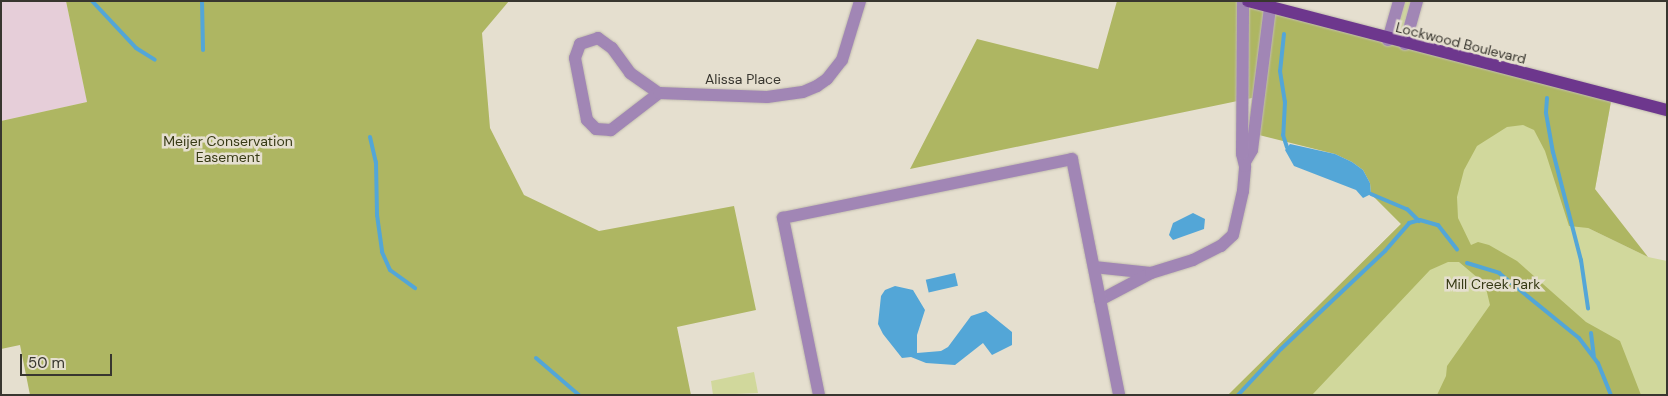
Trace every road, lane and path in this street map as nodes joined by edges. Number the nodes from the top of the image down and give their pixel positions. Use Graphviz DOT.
graph roads {
  1 [pos="860,1"];
  2 [pos="1243,1"];
  3 [pos="1248,1"];
  4 [pos="1399,1"];
  5 [pos="1417,1"];
  6 [pos="1270,7"];
  7 [pos="1388,40"];
  8 [pos="1405,44"];
  9 [pos="1243,51"];
  10 [pos="1264,53"];
  11 [pos="659,93"];
  12 [pos="1667,110"];
  13 [pos="1245,162"];
  14 [pos="1094,267"];
  15 [pos="1151,273"];
  16 [pos="1100,300"];
  17 [pos="819,395"];
  18 [pos="1119,395"];
  1 -- 11 [label="street, Alissa Place"];
  2 -- 9 [label="street"];
  3 -- 6 [label="main road, Lockwood Boulevard"];
  4 -- 7 [label="street"];
  5 -- 8 [label="street"];
  6 -- 7 [label="main road, Lockwood Boulevard"];
  6 -- 10 [label="street"];
  7 -- 8 [label="main road, Lockwood Boulevard"];
  8 -- 12 [label="main road, Lockwood Boulevard"];
  9 -- 10 [label="street"];
  9 -- 13 [label="street"];
  10 -- 13 [label="street"];
  11 -- 11 [label="street"];
  13 -- 15 [label="street"];
  14 -- 15 [label="street"];
  14 -- 16 [label="street"];
  14 -- 17 [label="street"];
  15 -- 16 [label="street"];
  16 -- 18 [label="street"];
}
